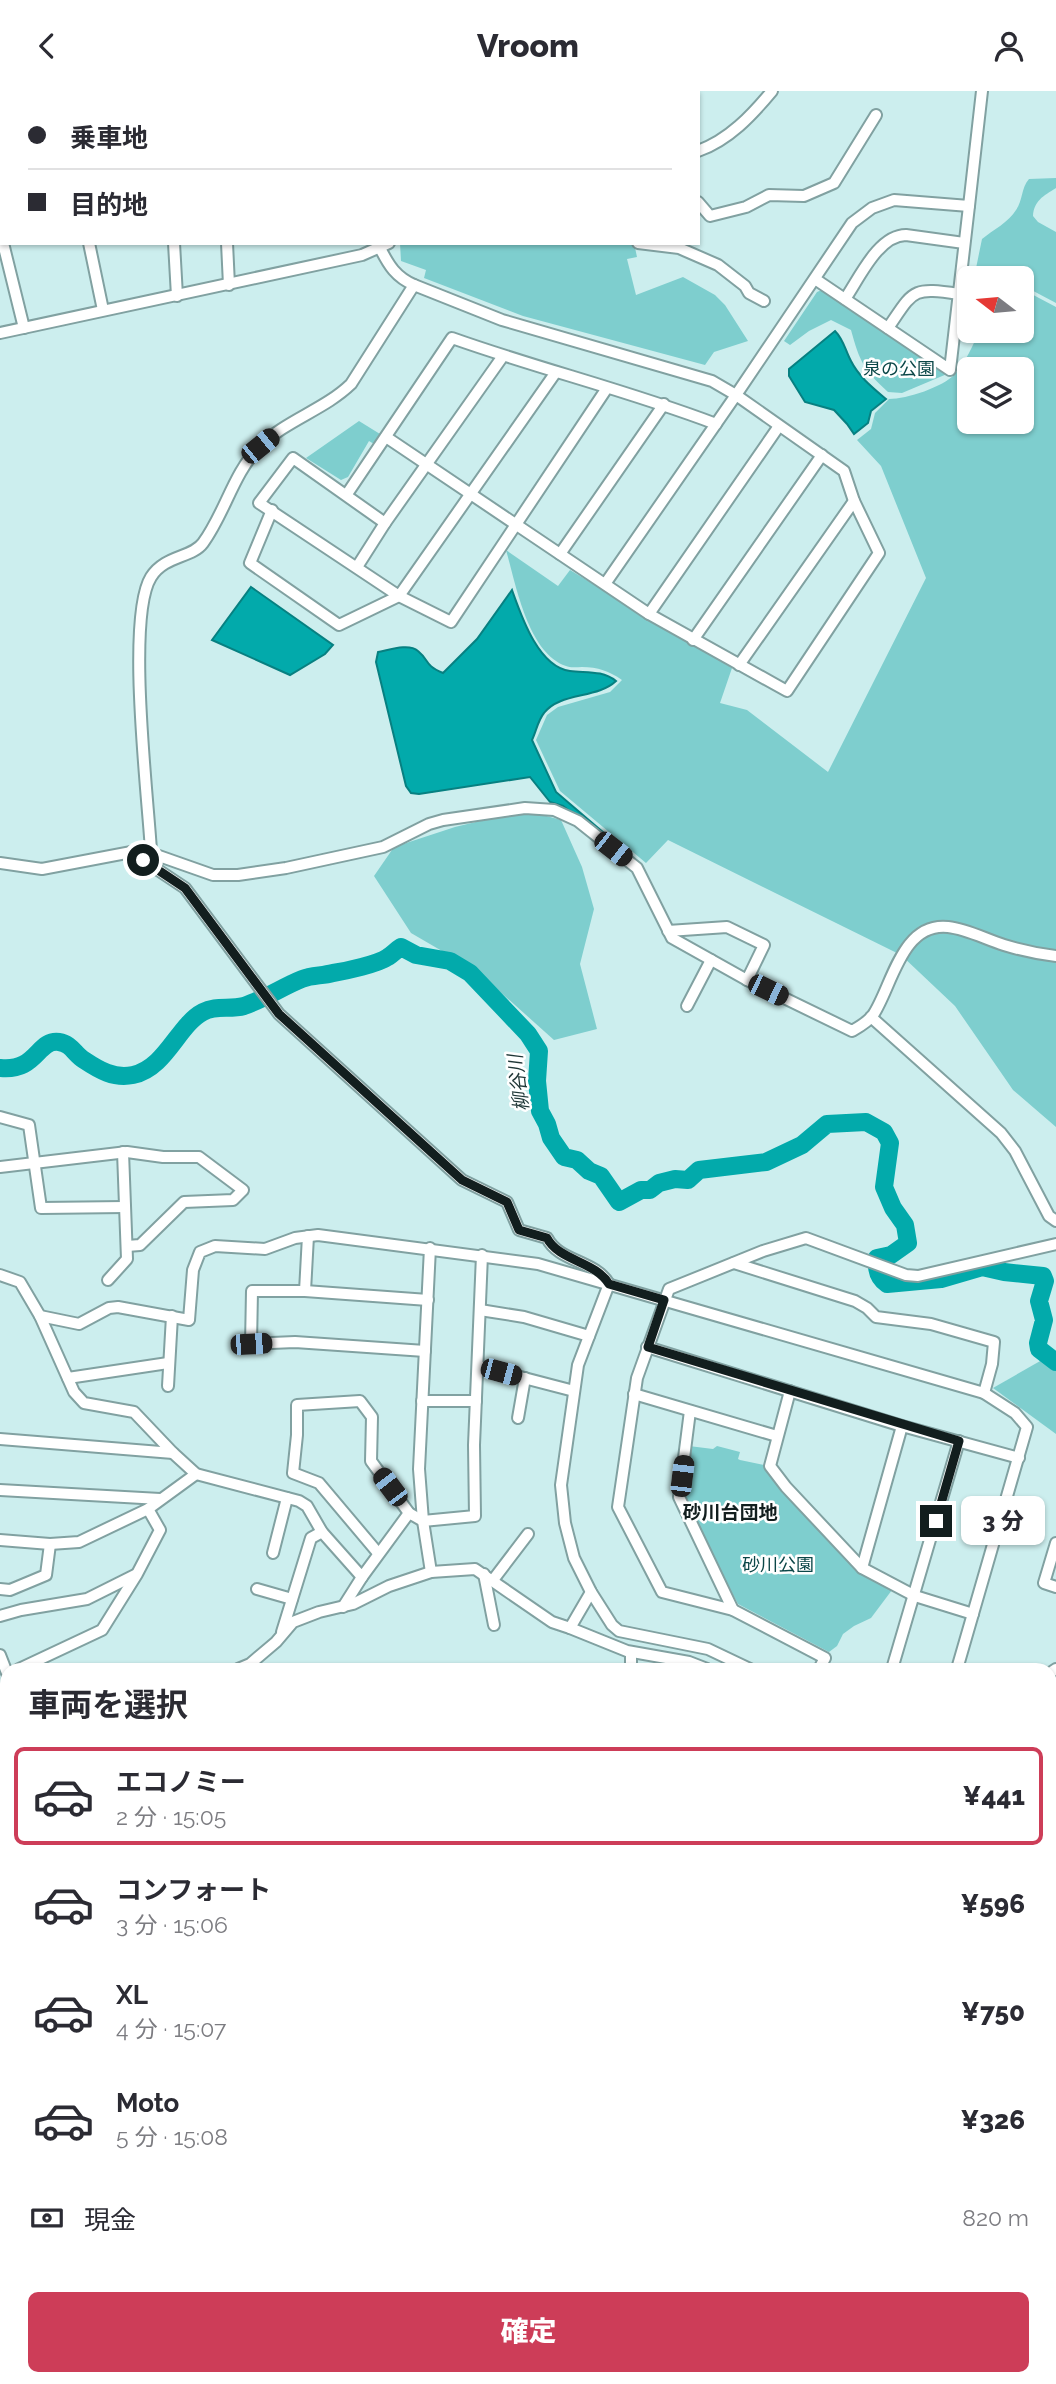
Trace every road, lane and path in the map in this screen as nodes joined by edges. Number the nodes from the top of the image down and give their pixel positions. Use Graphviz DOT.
graph roads {
  1 [pos="772,91"];
  2 [pos="982,91"];
  3 [pos="876,115"];
  4 [pos="700,150"];
  5 [pos="700,204"];
  6 [pos="969,206"];
  7 [pos="978,218"];
  8 [pos="964,243"];
  9 [pos="3,245"];
  10 [pos="89,245"];
  11 [pos="174,245"];
  12 [pos="227,245"];
  13 [pos="385,246"];
  14 [pos="679,246"];
  15 [pos="962,266"];
  16 [pos="815,279"];
  17 [pos="229,285"];
  18 [pos="414,285"];
  19 [pos="957,293"];
  20 [pos="177,296"];
  21 [pos="845,299"];
  22 [pos="764,301"];
  23 [pos="103,310"];
  24 [pos="957,310"];
  25 [pos="24,328"];
  26 [pos="888,328"];
  27 [pos="0,333"];
  28 [pos="503,356"];
  29 [pos="555,372"];
  30 [pos="607,388"];
  31 [pos="736,395"];
  32 [pos="664,404"];
  33 [pos="716,423"];
  34 [pos="779,426"];
  35 [pos="386,437"];
  36 [pos="822,455"];
  37 [pos="427,463"];
  38 [pos="471,493"];
  39 [pos="347,494"];
  40 [pos="854,501"];
  41 [pos="272,510"];
  42 [pos="385,523"];
  43 [pos="515,523"];
  44 [pos="560,554"];
  45 [pos="357,567"];
  46 [pos="605,584"];
  47 [pos="399,597"];
  48 [pos="649,614"];
  49 [pos="693,640"];
  50 [pos="739,665"];
  51 [pos="151,851"];
  52 [pos="131,852"];
  53 [pos="0,863"];
  54 [pos="668,931"];
  55 [pos="1056,956"];
  56 [pos="711,960"];
  57 [pos="747,980"];
  58 [pos="687,1006"];
  59 [pos="872,1017"];
  60 [pos="0,1117"];
  61 [pos="123,1152"];
  62 [pos="35,1163"];
  63 [pos="0,1167"];
  64 [pos="125,1207"];
  65 [pos="1056,1221"];
  66 [pos="308,1236"];
  67 [pos="1056,1244"];
  68 [pos="127,1246"];
  69 [pos="430,1248"];
  70 [pos="482,1255"];
  71 [pos="734,1263"];
  72 [pos="0,1275"];
  73 [pos="108,1280"];
  74 [pos="609,1284"];
  75 [pos="306,1291"];
  76 [pos="428,1300"];
  77 [pos="664,1300"];
  78 [pos="480,1310"];
  79 [pos="40,1316"];
  80 [pos="172,1316"];
  81 [pos="589,1336"];
  82 [pos="648,1347"];
  83 [pos="425,1351"];
  84 [pos="168,1363"];
  85 [pos="478,1366"];
  86 [pos="68,1378"];
  87 [pos="525,1378"];
  88 [pos="168,1386"];
  89 [pos="574,1391"];
  90 [pos="790,1391"];
  91 [pos="984,1393"];
  92 [pos="634,1394"];
  93 [pos="422,1401"];
  94 [pos="476,1401"];
  95 [pos="690,1411"];
  96 [pos="519,1418"];
  97 [pos="902,1426"];
  98 [pos="777,1436"];
  99 [pos="0,1439"];
  100 [pos="959,1441"];
  101 [pos="173,1453"];
  102 [pos="1019,1458"];
  103 [pos="196,1473"];
  104 [pos="0,1490"];
  105 [pos="287,1498"];
  106 [pos="160,1499"];
  107 [pos="148,1509"];
  108 [pos="409,1513"];
  109 [pos="423,1521"];
  110 [pos="322,1532"];
  111 [pos="528,1534"];
  112 [pos="0,1540"];
  113 [pos="1056,1543"];
  114 [pos="50,1544"];
  115 [pos="272,1553"];
  116 [pos="378,1553"];
  117 [pos="862,1568"];
  118 [pos="432,1572"];
  119 [pos="137,1574"];
  120 [pos="362,1577"];
  121 [pos="489,1577"];
  122 [pos="1056,1587"];
  123 [pos="0,1589"];
  124 [pos="257,1589"];
  125 [pos="591,1592"];
  126 [pos="915,1596"];
  127 [pos="292,1599"];
  128 [pos="344,1607"];
  129 [pos="733,1610"];
  130 [pos="973,1614"];
  131 [pos="0,1616"];
  132 [pos="494,1625"];
  133 [pos="570,1627"];
  134 [pos="281,1635"];
  135 [pos="631,1652"];
  136 [pos="32,1663"];
  137 [pos="251,1663"];
  138 [pos="631,1663"];
  139 [pos="692,1663"];
  140 [pos="737,1663"];
  141 [pos="822,1663"];
  142 [pos="894,1663"];
  143 [pos="959,1663"];
  1 -- 4 [label="street"];
  2 -- 6 [label="street"];
  3 -- 5 [label="street"];
  6 -- 7 [label="street"];
  6 -- 8 [label="street"];
  6 -- 16 [label="street"];
  8 -- 15 [label="street"];
  8 -- 21 [label="street"];
  9 -- 25 [label="street"];
  10 -- 23 [label="street"];
  11 -- 20 [label="street"];
  12 -- 17 [label="street"];
  13 -- 17 [label="street"];
  13 -- 18 [label="street"];
  14 -- 22 [label="street"];
  16 -- 21 [label="street"];
  16 -- 31 [label="street"];
  17 -- 20 [label="street"];
  18 -- 31 [label="street"];
  18 -- 51 [label="street"];
  19 -- 26 [label="street"];
  20 -- 23 [label="street"];
  21 -- 26 [label="street"];
  23 -- 25 [label="street"];
  24 -- 26 [label="street"];
  25 -- 27 [label="street"];
  28 -- 29 [label="street"];
  28 -- 35 [label="street"];
  28 -- 37 [label="street"];
  29 -- 30 [label="street"];
  29 -- 38 [label="street"];
  30 -- 32 [label="street"];
  30 -- 43 [label="street"];
  31 -- 33 [label="street"];
  31 -- 34 [label="street"];
  32 -- 33 [label="street"];
  32 -- 44 [label="street"];
  33 -- 46 [label="street"];
  34 -- 36 [label="street"];
  34 -- 48 [label="street"];
  35 -- 37 [label="street"];
  35 -- 39 [label="street"];
  36 -- 40 [label="street"];
  36 -- 49 [label="street"];
  37 -- 38 [label="street"];
  37 -- 42 [label="street"];
  38 -- 43 [label="street"];
  38 -- 47 [label="street"];
  39 -- 41 [label="street"];
  39 -- 42 [label="street"];
  40 -- 50 [label="street"];
  40 -- 50 [label="street"];
  41 -- 45 [label="street"];
  41 -- 47 [label="street"];
  42 -- 45 [label="street"];
  43 -- 44 [label="street"];
  43 -- 47 [label="street"];
  44 -- 46 [label="street"];
  45 -- 47 [label="street"];
  46 -- 48 [label="street"];
  48 -- 49 [label="street"];
  49 -- 50 [label="street"];
  51 -- 52 [label="street"];
  51 -- 54 [label="street"];
  52 -- 53 [label="street"];
  52 -- 74 [label="street"];
  54 -- 56 [label="street"];
  54 -- 57 [label="street"];
  55 -- 59 [label="street"];
  56 -- 57 [label="street"];
  56 -- 58 [label="street"];
  57 -- 59 [label="street"];
  59 -- 65 [label="street"];
  60 -- 62 [label="street"];
  61 -- 62 [label="street"];
  61 -- 64 [label="street"];
  61 -- 68 [label="street"];
  62 -- 63 [label="street"];
  62 -- 64 [label="street"];
  64 -- 68 [label="street"];
  66 -- 69 [label="street"];
  66 -- 75 [label="street"];
  66 -- 80 [label="street"];
  67 -- 71 [label="street"];
  68 -- 73 [label="street"];
  69 -- 70 [label="street"];
  69 -- 76 [label="street"];
  70 -- 74 [label="street"];
  70 -- 78 [label="street"];
  71 -- 77 [label="street"];
  71 -- 91 [label="street"];
  72 -- 79 [label="street"];
  74 -- 77 [label="street"];
  74 -- 81 [label="street"];
  75 -- 76 [label="street"];
  75 -- 83 [label="street"];
  76 -- 83 [label="street"];
  77 -- 82 [label="street"];
  77 -- 91 [label="street"];
  78 -- 81 [label="street"];
  78 -- 85 [label="street"];
  79 -- 80 [label="street"];
  79 -- 86 [label="street"];
  80 -- 84 [label="street"];
  81 -- 89 [label="street"];
  82 -- 90 [label="street"];
  82 -- 92 [label="street"];
  83 -- 93 [label="street"];
  84 -- 86 [label="street"];
  84 -- 88 [label="street"];
  85 -- 87 [label="street"];
  85 -- 94 [label="street"];
  86 -- 101 [label="street"];
  87 -- 89 [label="street"];
  87 -- 96 [label="street"];
  89 -- 125 [label="street"];
  90 -- 97 [label="street"];
  90 -- 98 [label="street"];
  91 -- 102 [label="street"];
  92 -- 95 [label="street"];
  92 -- 129 [label="street"];
  93 -- 94 [label="street"];
  93 -- 109 [label="street"];
  94 -- 109 [label="street"];
  95 -- 98 [label="street"];
  95 -- 129 [label="street"];
  97 -- 100 [label="street"];
  97 -- 117 [label="street"];
  98 -- 117 [label="street"];
  99 -- 101 [label="street"];
  100 -- 102 [label="street"];
  100 -- 126 [label="street"];
  101 -- 103 [label="street"];
  102 -- 130 [label="street"];
  103 -- 105 [label="street"];
  103 -- 106 [label="street"];
  104 -- 106 [label="street"];
  105 -- 110 [label="street"];
  105 -- 115 [label="street"];
  106 -- 107 [label="street"];
  107 -- 114 [label="street"];
  107 -- 119 [label="street"];
  108 -- 109 [label="street"];
  108 -- 116 [label="street"];
  108 -- 116 [label="street"];
  109 -- 118 [label="street"];
  110 -- 120 [label="street"];
  110 -- 127 [label="street"];
  111 -- 121 [label="street"];
  112 -- 114 [label="street"];
  113 -- 122 [label="street"];
  114 -- 123 [label="street"];
  116 -- 120 [label="street"];
  117 -- 126 [label="street"];
  118 -- 121 [label="street"];
  118 -- 128 [label="street"];
  119 -- 131 [label="street"];
  119 -- 136 [label="street"];
  120 -- 128 [label="street"];
  121 -- 132 [label="street"];
  121 -- 133 [label="street"];
  124 -- 127 [label="street"];
  125 -- 133 [label="street"];
  125 -- 140 [label="street"];
  126 -- 130 [label="street"];
  126 -- 142 [label="street"];
  127 -- 134 [label="street"];
  128 -- 134 [label="street"];
  129 -- 141 [label="street"];
  130 -- 143 [label="street"];
  133 -- 135 [label="street"];
  134 -- 137 [label="street"];
  135 -- 138 [label="street"];
  135 -- 139 [label="street"];
}
